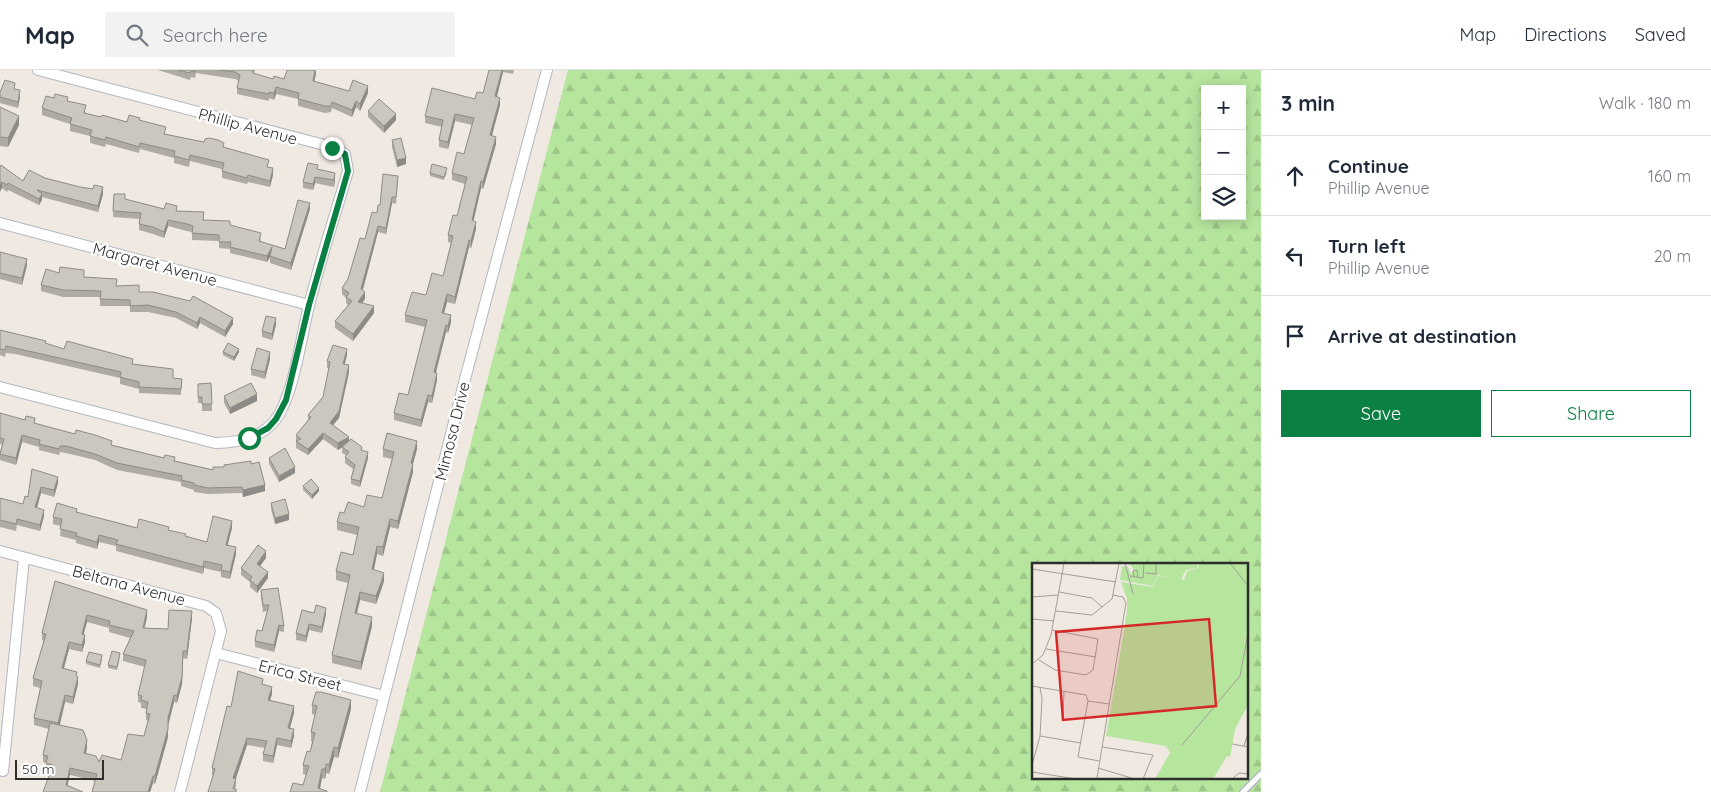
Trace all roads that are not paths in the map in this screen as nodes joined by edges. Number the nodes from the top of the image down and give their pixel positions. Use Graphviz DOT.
graph roads {
  1 [pos="38,70"];
  2 [pos="547,70"];
  3 [pos="0,223"];
  4 [pos="309,305"];
  5 [pos="0,387"];
  6 [pos="0,551"];
  7 [pos="24,558"];
  8 [pos="216,653"];
  9 [pos="384,696"];
  10 [pos="3,771"];
  11 [pos="1261,774"];
  12 [pos="180,792"];
  13 [pos="360,792"];
  14 [pos="1243,792"];
  1 -- 4 [label="street, Phillip Avenue"];
  2 -- 9 [label="street, Mimosa Drive"];
  3 -- 4 [label="street, Margaret Avenue"];
  4 -- 5 [label="street, Phillip Avenue"];
  6 -- 7 [label="street, Beltana Avenue"];
  7 -- 8 [label="street, Beltana Avenue"];
  7 -- 10 [label="street"];
  8 -- 9 [label="street, Erica Street"];
  8 -- 12 [label="street, Beltana Avenue"];
  9 -- 13 [label="street, Mimosa Drive"];
  11 -- 14 [label="lane"];
}
